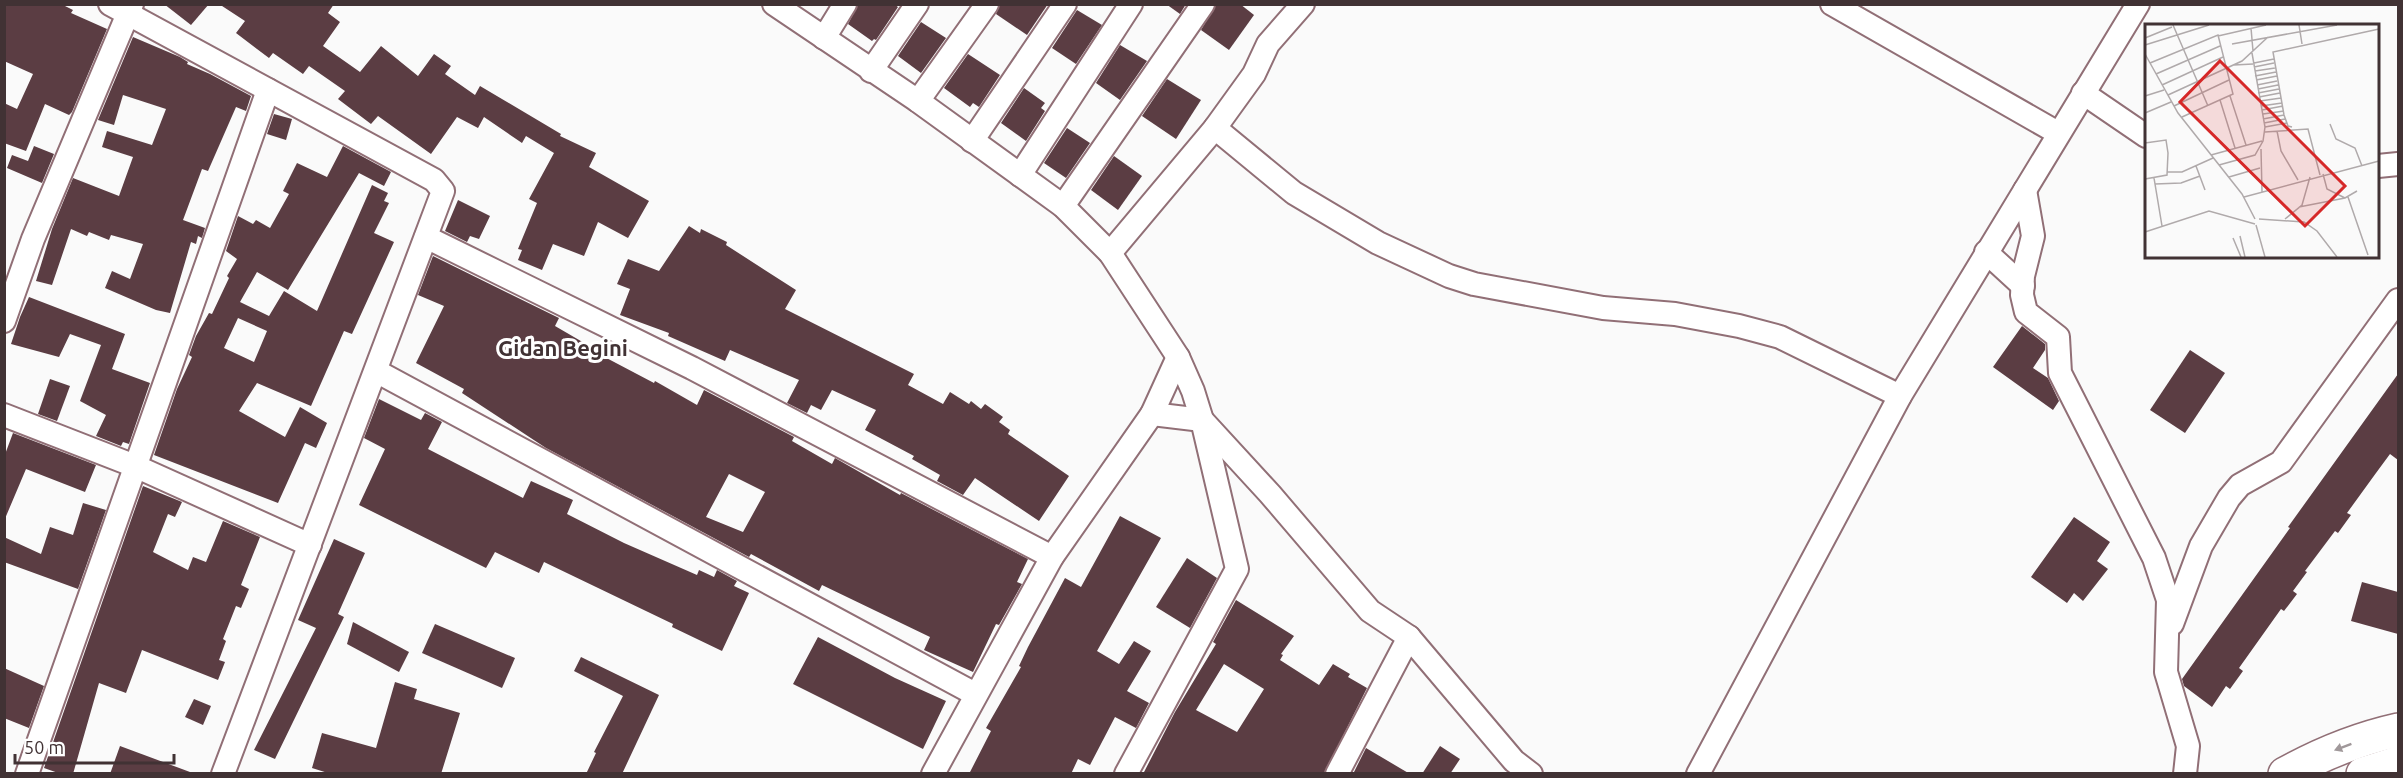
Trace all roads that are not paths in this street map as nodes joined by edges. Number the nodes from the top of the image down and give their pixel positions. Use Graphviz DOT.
graph roads {
  1 [pos="774,4"];
  2 [pos="844,4"];
  3 [pos="917,4"];
  4 [pos="987,4"];
  5 [pos="1065,4"];
  6 [pos="1131,4"];
  7 [pos="1203,4"];
  8 [pos="1303,4"];
  9 [pos="1832,4"];
  10 [pos="2138,4"];
  11 [pos="124,8"];
  12 [pos="824,38"];
  13 [pos="871,71"];
  14 [pos="268,90"];
  15 [pos="2083,93"];
  16 [pos="918,101"];
  17 [pos="1215,128"];
  18 [pos="2058,133"];
  19 [pos="2145,135"];
  20 [pos="972,141"];
  21 [pos="2398,164"];
  22 [pos="2379,166"];
  23 [pos="1020,175"];
  24 [pos="2025,190"];
  25 [pos="1063,206"];
  26 [pos="426,237"];
  27 [pos="1986,252"];
  28 [pos="1110,253"];
  29 [pos="2023,286"];
  30 [pos="2398,300"];
  31 [pos="4,321"];
  32 [pos="1178,357"];
  33 [pos="376,371"];
  34 [pos="1900,396"];
  35 [pos="1152,414"];
  36 [pos="4,415"];
  37 [pos="1202,420"];
  38 [pos="135,466"];
  39 [pos="310,545"];
  40 [pos="1052,557"];
  41 [pos="1409,637"];
  42 [pos="2166,640"];
  43 [pos="975,694"];
  44 [pos="2398,730"];
  45 [pos="2398,763"];
  46 [pos="27,774"];
  47 [pos="223,774"];
  48 [pos="933,774"];
  49 [pos="1126,774"];
  50 [pos="1337,774"];
  51 [pos="1531,774"];
  52 [pos="1698,774"];
  53 [pos="2185,774"];
  54 [pos="2285,774"];
  55 [pos="2363,774"];
  1 -- 12 [label="street"];
  2 -- 12 [label="street"];
  3 -- 13 [label="street"];
  4 -- 16 [label="street"];
  5 -- 20 [label="street"];
  6 -- 23 [label="street"];
  7 -- 25 [label="street"];
  8 -- 17 [label="street"];
  9 -- 18 [label="street"];
  10 -- 15 [label="street"];
  11 -- 14 [label="street"];
  11 -- 31 [label="street"];
  12 -- 13 [label="street"];
  13 -- 16 [label="street"];
  14 -- 26 [label="street"];
  14 -- 38 [label="street"];
  15 -- 18 [label="street"];
  15 -- 19 [label="street"];
  16 -- 20 [label="street"];
  17 -- 28 [label="street"];
  17 -- 34 [label="street"];
  18 -- 24 [label="street"];
  20 -- 23 [label="street"];
  21 -- 22 [label="street"];
  23 -- 25 [label="street"];
  24 -- 27 [label="street"];
  24 -- 29 [label="street"];
  25 -- 28 [label="street"];
  26 -- 33 [label="street"];
  26 -- 40 [label="street"];
  27 -- 29 [label="street"];
  27 -- 34 [label="street"];
  28 -- 32 [label="street"];
  29 -- 42 [label="street"];
  30 -- 42 [label="street"];
  32 -- 35 [label="street"];
  32 -- 37 [label="street"];
  33 -- 39 [label="street"];
  33 -- 43 [label="street"];
  34 -- 52 [label="street"];
  35 -- 37 [label="street"];
  35 -- 40 [label="street"];
  36 -- 38 [label="street"];
  37 -- 41 [label="street"];
  37 -- 49 [label="street"];
  38 -- 39 [label="street"];
  38 -- 46 [label="street"];
  39 -- 47 [label="street"];
  40 -- 43 [label="street"];
  41 -- 50 [label="street"];
  41 -- 51 [label="street"];
  42 -- 53 [label="street"];
  43 -- 48 [label="street"];
  44 -- 54 [label="highway, one-way"];
  45 -- 55 [label="highway"];
}
